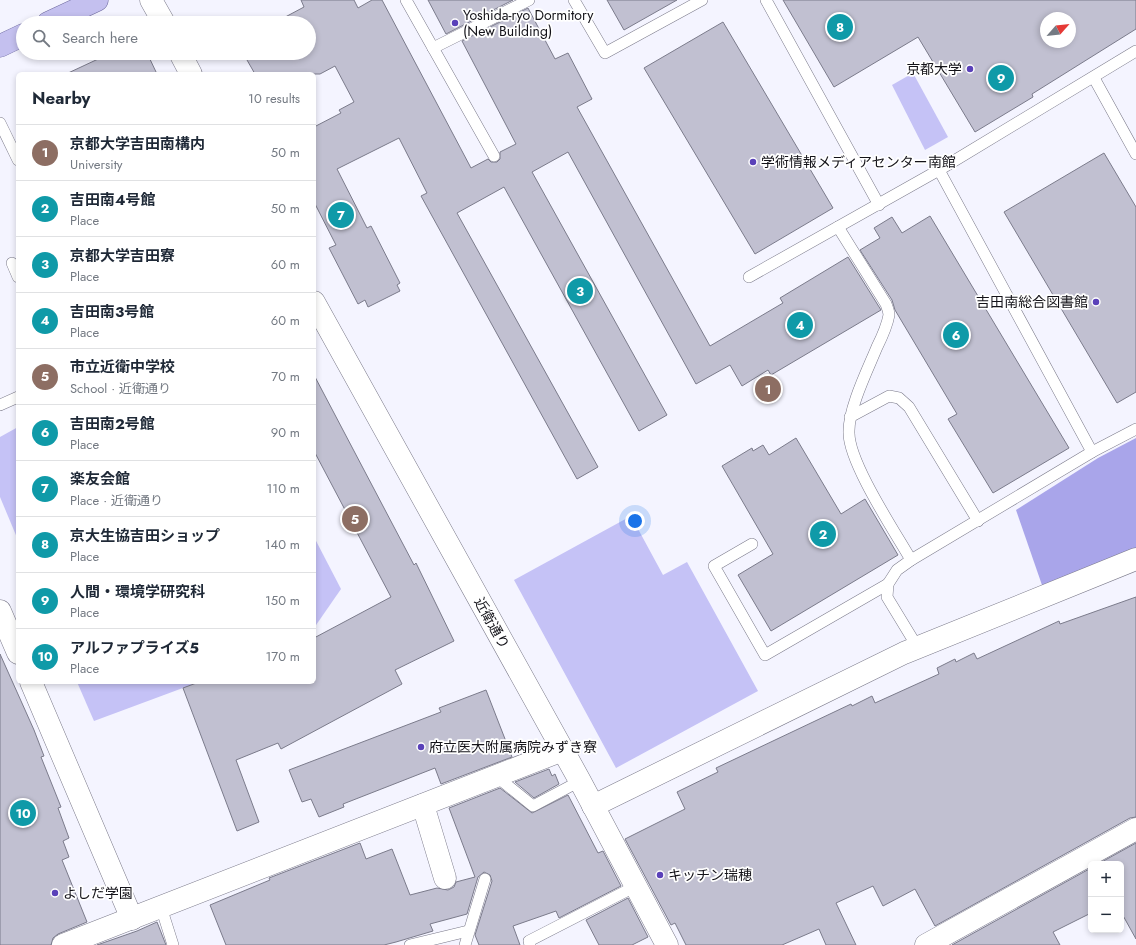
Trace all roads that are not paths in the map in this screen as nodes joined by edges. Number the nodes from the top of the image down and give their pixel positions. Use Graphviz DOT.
graph roads {
  1 [pos="96,0"];
  2 [pos="151,0"];
  3 [pos="406,0"];
  4 [pos="529,0"];
  5 [pos="574,0"];
  6 [pos="702,0"];
  7 [pos="766,0"];
  8 [pos="63,16"];
  9 [pos="160,16"];
  10 [pos="16,38"];
  11 [pos="0,46"];
  12 [pos="434,48"];
  13 [pos="1136,51"];
  14 [pos="184,60"];
  15 [pos="190,72"];
  16 [pos="1094,78"];
  17 [pos="0,123"];
  18 [pos="1136,154"];
  19 [pos="16,156"];
  20 [pos="494,156"];
  21 [pos="939,170"];
  22 [pos="879,205"];
  23 [pos="838,227"];
  24 [pos="12,263"];
  25 [pos="16,272"];
  26 [pos="749,277"];
  27 [pos="316,306"];
  28 [pos="16,398"];
  29 [pos="0,405"];
  30 [pos="850,417"];
  31 [pos="1136,429"];
  32 [pos="1092,452"];
  33 [pos="978,521"];
  34 [pos="752,544"];
  35 [pos="1136,559"];
  36 [pos="911,560"];
  37 [pos="888,584"];
  38 [pos="0,611"];
  39 [pos="16,648"];
  40 [pos="918,648"];
  41 [pos="31,684"];
  42 [pos="562,750"];
  43 [pos="496,776"];
  44 [pos="580,781"];
  45 [pos="423,805"];
  46 [pos="593,806"];
  47 [pos="1136,829"];
  48 [pos="445,878"];
  49 [pos="486,879"];
  50 [pos="636,886"];
  51 [pos="161,907"];
  52 [pos="132,918"];
  53 [pos="468,931"];
  54 [pos="63,945"];
  55 [pos="173,945"];
  56 [pos="410,945"];
  57 [pos="465,945"];
  58 [pos="530,945"];
  59 [pos="667,945"];
  60 [pos="926,945"];
  1 -- 8 [label="main road"];
  2 -- 9 [label="street"];
  3 -- 12 [label="lane"];
  4 -- 12 [label="lane"];
  5 -- 6 [label="lane"];
  7 -- 22 [label="lane"];
  10 -- 11 [label="main road"];
  12 -- 20 [label="lane"];
  13 -- 16 [label="lane"];
  14 -- 15 [label="street"];
  16 -- 18 [label="lane"];
  16 -- 21 [label="lane"];
  17 -- 19 [label="lane"];
  21 -- 22 [label="lane"];
  21 -- 32 [label="lane"];
  22 -- 23 [label="lane"];
  23 -- 26 [label="lane"];
  23 -- 30 [label="lane"];
  24 -- 25 [label="lane"];
  27 -- 42 [label="street, 近衛通り"];
  28 -- 29 [label="lane"];
  30 -- 33 [label="lane"];
  30 -- 36 [label="lane"];
  31 -- 32 [label="lane"];
  32 -- 33 [label="lane"];
  33 -- 36 [label="lane"];
  34 -- 37 [label="lane"];
  35 -- 40 [label="street"];
  36 -- 37 [label="lane"];
  37 -- 40 [label="lane"];
  38 -- 39 [label="street"];
  40 -- 46 [label="street"];
  41 -- 52 [label="street"];
  42 -- 43 [label="street"];
  42 -- 44 [label="street, 近衛通り"];
  43 -- 44 [label="lane"];
  43 -- 45 [label="street"];
  44 -- 46 [label="street, 近衛通り"];
  45 -- 48 [label="street"];
  45 -- 51 [label="street"];
  46 -- 50 [label="street, 近衛通り"];
  47 -- 60 [label="street"];
  49 -- 53 [label="lane"];
  50 -- 58 [label="lane"];
  50 -- 59 [label="street, 近衛通り"];
  51 -- 52 [label="street"];
  51 -- 55 [label="lane"];
  52 -- 54 [label="street"];
  53 -- 56 [label="lane"];
  53 -- 57 [label="lane"];
}
